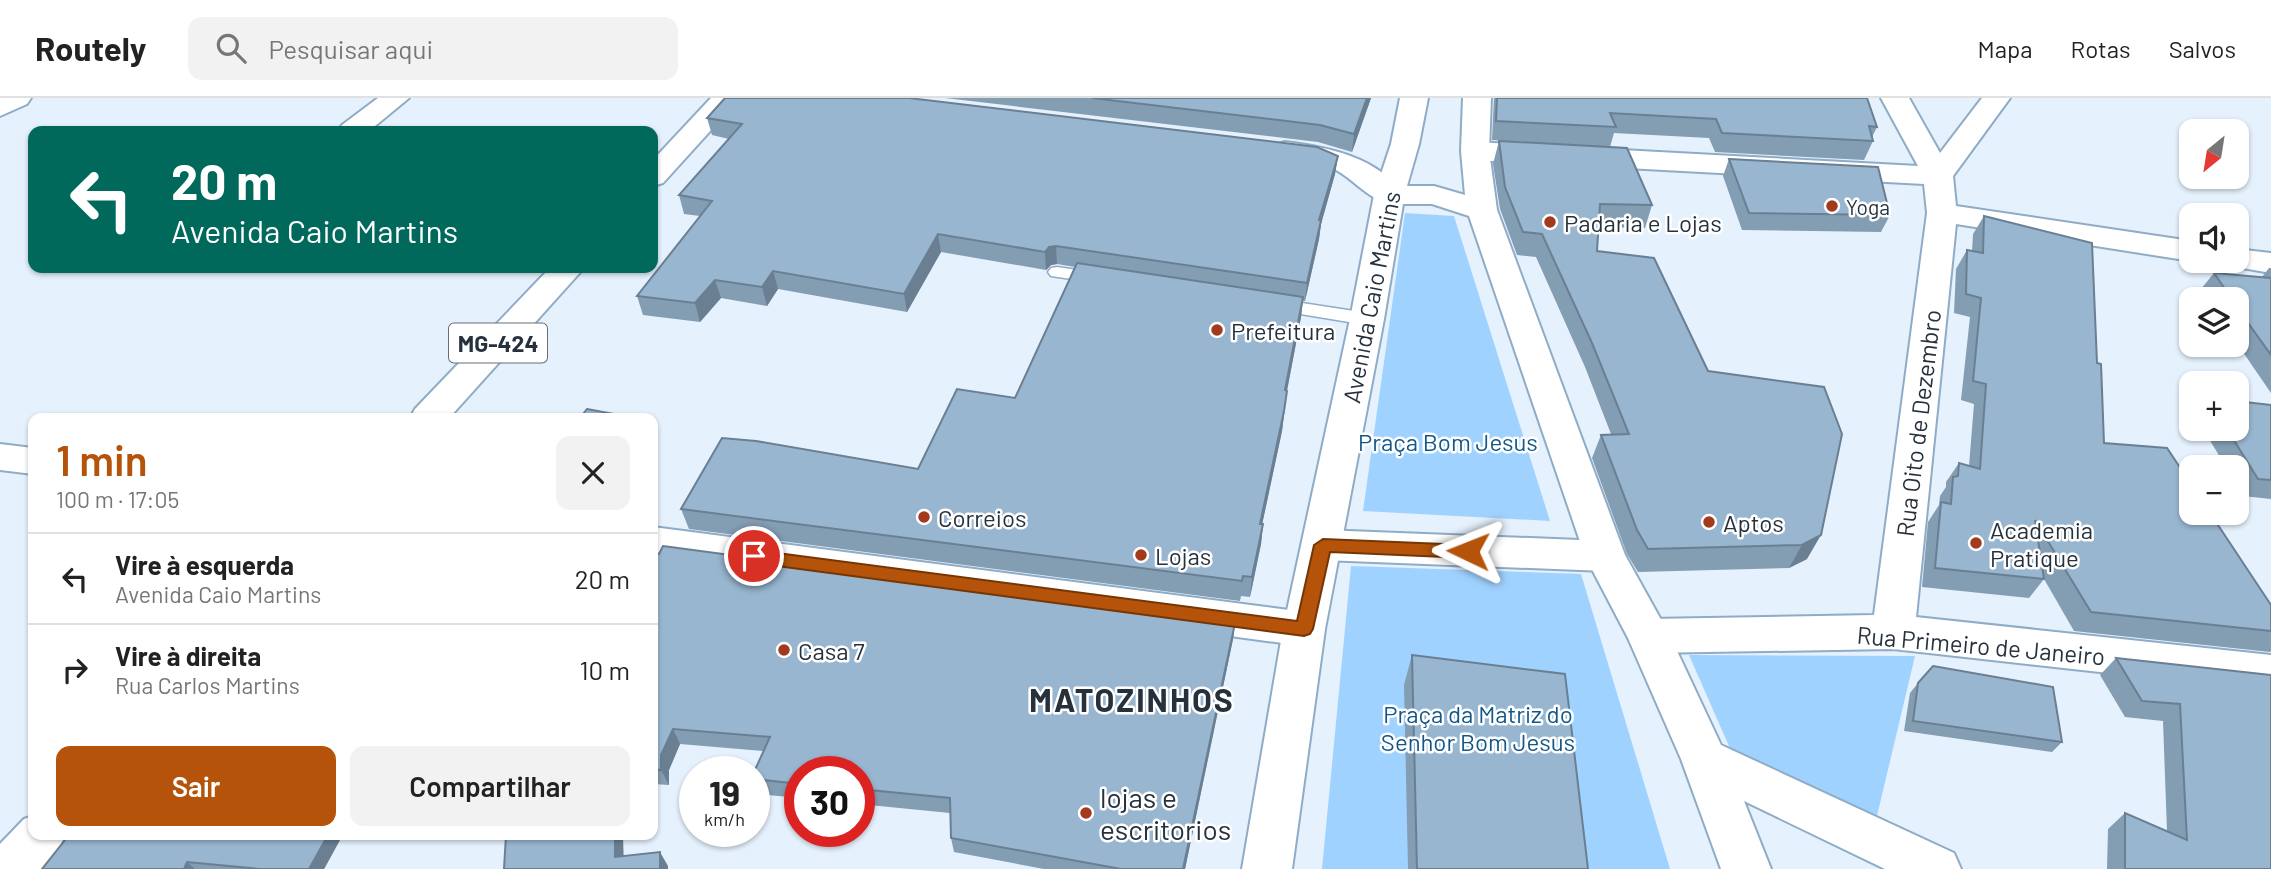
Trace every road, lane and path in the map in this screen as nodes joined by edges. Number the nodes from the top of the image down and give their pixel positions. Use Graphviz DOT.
graph roads {
  1 [pos="17,98"];
  2 [pos="395,98"];
  3 [pos="726,98"];
  4 [pos="1414,98"];
  5 [pos="1477,98"];
  6 [pos="1895,98"];
  7 [pos="1996,98"];
  8 [pos="0,108"];
  9 [pos="359,126"];
  10 [pos="1265,148"];
  11 [pos="1475,151"];
  12 [pos="658,172"];
  13 [pos="1938,176"];
  14 [pos="1389,195"];
  15 [pos="1482,210"];
  16 [pos="1942,213"];
  17 [pos="2179,249"];
  18 [pos="2249,260"];
  19 [pos="2271,263"];
  20 [pos="1057,272"];
  21 [pos="563,273"];
  22 [pos="1111,280"];
  23 [pos="1260,303"];
  24 [pos="1367,319"];
  25 [pos="433,413"];
  26 [pos="0,457"];
  27 [pos="28,460"];
  28 [pos="658,543"];
  29 [pos="1323,545"];
  30 [pos="1605,556"];
  31 [pos="1304,629"];
  32 [pos="1893,632"];
  33 [pos="1649,636"];
  34 [pos="2271,673"];
  35 [pos="1703,759"];
  36 [pos="36,840"];
  37 [pos="9,869"];
  38 [pos="1267,869"];
  39 [pos="1746,869"];
  40 [pos="1936,869"];
  1 -- 8 [label="main road"];
  2 -- 9 [label="main road"];
  3 -- 12 [label="main road"];
  4 -- 14 [label="main road, Avenida Caio Martins"];
  5 -- 11 [label="main road"];
  6 -- 13 [label="main road"];
  7 -- 13 [label="main road"];
  10 -- 14 [label="main road"];
  11 -- 13 [label="main road"];
  11 -- 15 [label="main road"];
  13 -- 16 [label="main road, Rua Oito de Dezembro"];
  14 -- 15 [label="main road"];
  14 -- 24 [label="main road, Avenida Caio Martins"];
  15 -- 30 [label="main road"];
  16 -- 17 [label="main road"];
  16 -- 32 [label="main road, Rua Oito de Dezembro"];
  18 -- 19 [label="main road"];
  20 -- 22 [label="lane"];
  21 -- 25 [label="main road, MG-424"];
  23 -- 24 [label="lane"];
  24 -- 29 [label="main road, Avenida Caio Martins"];
  26 -- 27 [label="main road"];
  28 -- 31 [label="main road"];
  29 -- 30 [label="main road"];
  29 -- 31 [label="main road, Avenida Caio Martins"];
  30 -- 33 [label="main road"];
  31 -- 38 [label="main road, Avenida Caio Martins"];
  32 -- 33 [label="main road, Rua Primeiro de Janeiro"];
  32 -- 34 [label="main road, Rua Primeiro de Janeiro"];
  33 -- 35 [label="main road"];
  35 -- 39 [label="main road"];
  35 -- 40 [label="main road"];
  36 -- 37 [label="main road"];
}
